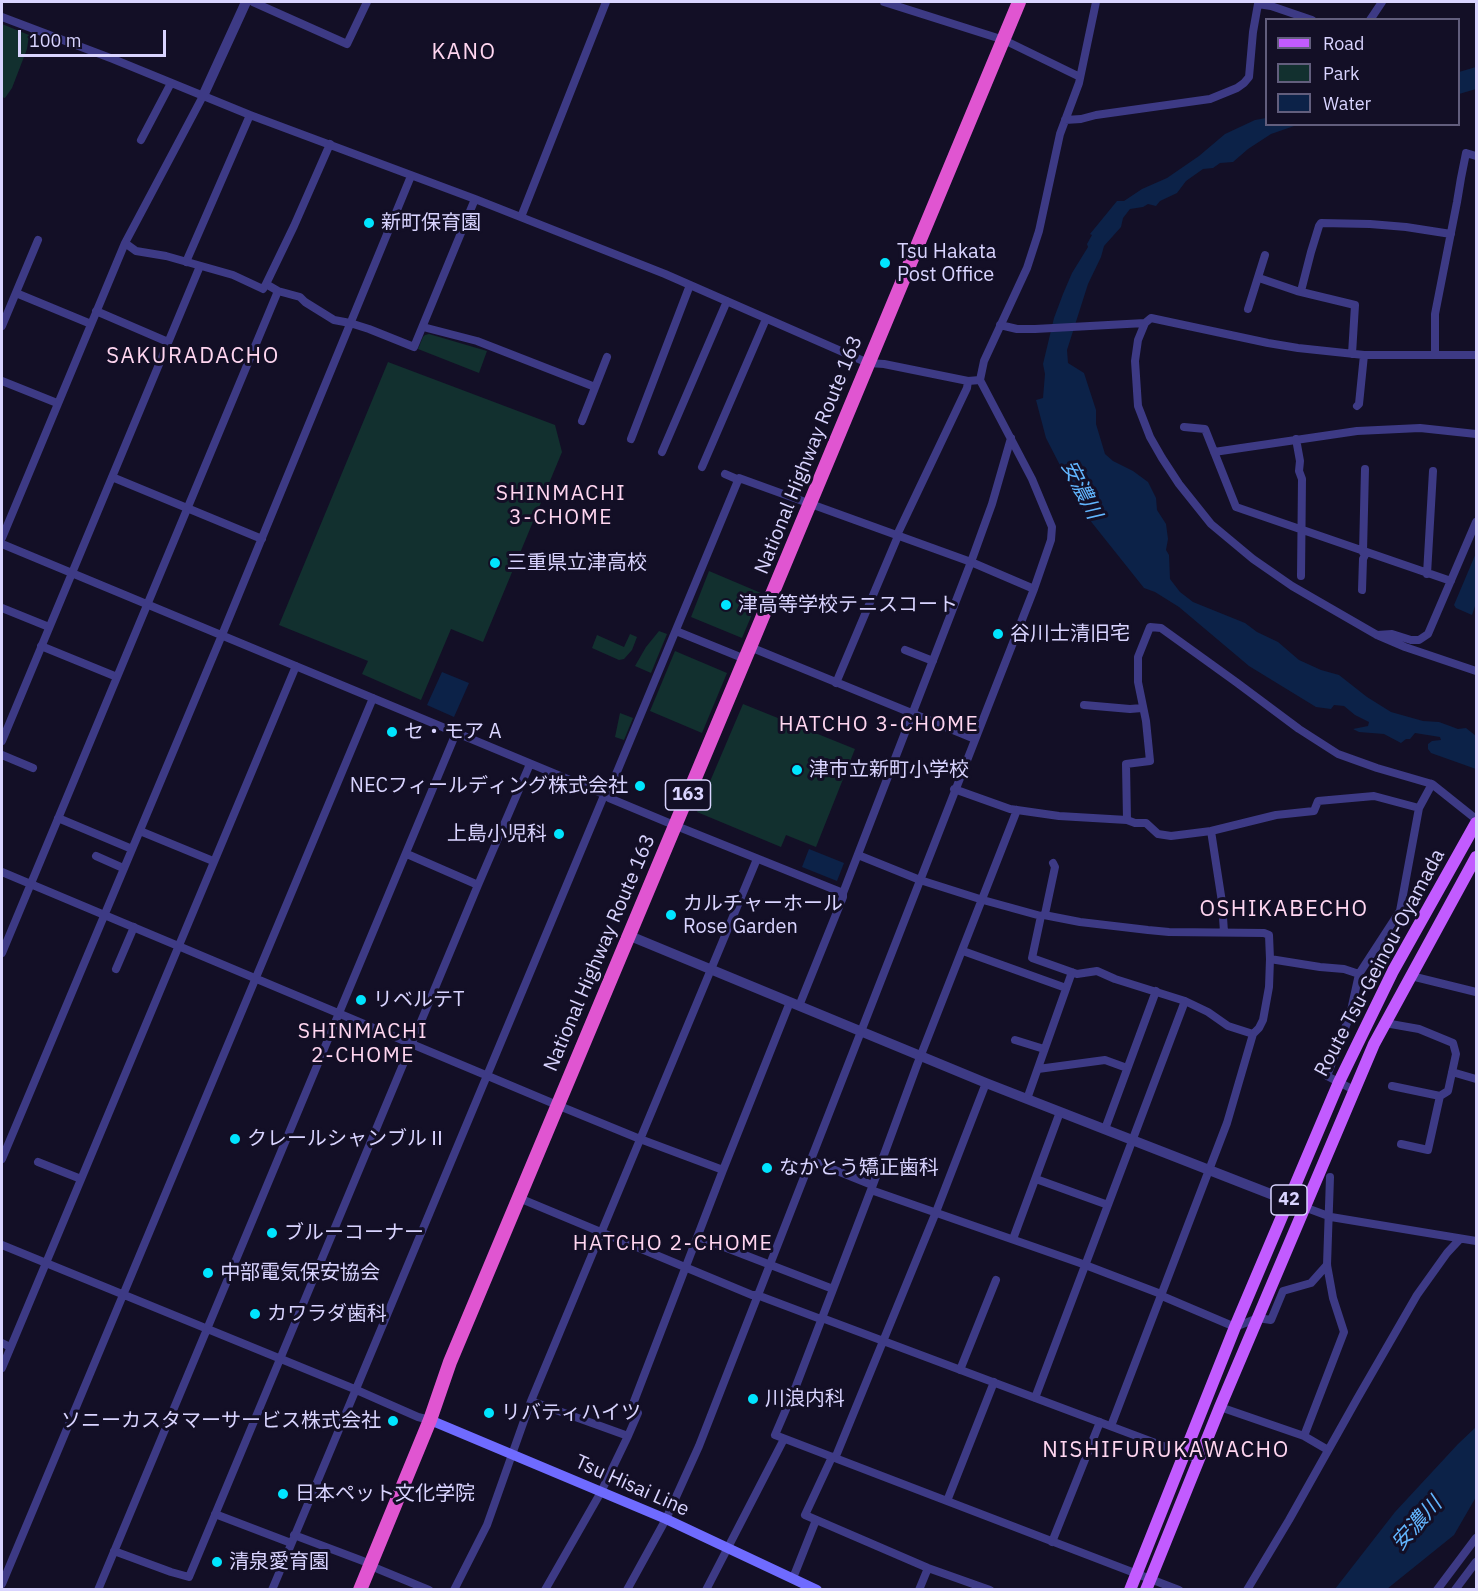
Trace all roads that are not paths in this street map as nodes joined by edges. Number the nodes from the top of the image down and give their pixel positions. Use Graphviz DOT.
graph roads {
  1 [pos="246,2"];
  2 [pos="254,2"];
  3 [pos="367,2"];
  4 [pos="606,2"];
  5 [pos="884,2"];
  6 [pos="1019,2"];
  7 [pos="1096,2"];
  8 [pos="1382,2"];
  9 [pos="2,16"];
  10 [pos="1306,18"];
  11 [pos="1371,18"];
  12 [pos="1004,40"];
  13 [pos="1080,77"];
  14 [pos="171,83"];
  15 [pos="203,96"];
  16 [pos="250,115"];
  17 [pos="1065,120"];
  18 [pos="141,140"];
  19 [pos="330,144"];
  20 [pos="1476,156"];
  21 [pos="411,176"];
  22 [pos="475,200"];
  23 [pos="521,217"];
  24 [pos="1451,234"];
  25 [pos="38,240"];
  26 [pos="125,243"];
  27 [pos="1265,255"];
  28 [pos="186,262"];
  29 [pos="200,266"];
  30 [pos="1258,278"];
  31 [pos="266,284"];
  32 [pos="690,285"];
  33 [pos="278,291"];
  34 [pos="1301,291"];
  35 [pos="16,293"];
  36 [pos="727,301"];
  37 [pos="1248,309"];
  38 [pos="96,311"];
  39 [pos="766,319"];
  40 [pos="350,323"];
  41 [pos="1145,323"];
  42 [pos="91,324"];
  43 [pos="1000,325"];
  44 [pos="2,326"];
  45 [pos="423,327"];
  46 [pos="168,342"];
  47 [pos="1352,354"];
  48 [pos="1435,354"];
  49 [pos="1364,355"];
  50 [pos="1476,355"];
  51 [pos="607,357"];
  52 [pos="868,363"];
  53 [pos="980,380"];
  54 [pos="2,381"];
  55 [pos="968,381"];
  56 [pos="596,387"];
  57 [pos="57,404"];
  58 [pos="1357,406"];
  59 [pos="582,421"];
  60 [pos="1184,427"];
  61 [pos="1476,434"];
  62 [pos="1011,438"];
  63 [pos="630,439"];
  64 [pos="1296,439"];
  65 [pos="663,452"];
  66 [pos="1214,452"];
  67 [pos="702,467"];
  68 [pos="1365,469"];
  69 [pos="1433,471"];
  70 [pos="725,474"];
  71 [pos="112,477"];
  72 [pos="739,480"];
  73 [pos="810,503"];
  74 [pos="188,508"];
  75 [pos="1476,522"];
  76 [pos="1302,530"];
  77 [pos="897,536"];
  78 [pos="2,538"];
  79 [pos="262,539"];
  80 [pos="2,543"];
  81 [pos="1364,552"];
  82 [pos="971,562"];
  83 [pos="72,573"];
  84 [pos="1427,574"];
  85 [pos="1301,576"];
  86 [pos="1451,581"];
  87 [pos="1034,589"];
  88 [pos="1362,590"];
  89 [pos="147,604"];
  90 [pos="2,608"];
  91 [pos="49,627"];
  92 [pos="676,631"];
  93 [pos="222,634"];
  94 [pos="1377,635"];
  95 [pos="41,646"];
  96 [pos="905,650"];
  97 [pos="748,653"];
  98 [pos="933,661"];
  99 [pos="296,666"];
  100 [pos="1476,671"];
  101 [pos="117,677"];
  102 [pos="836,683"];
  103 [pos="373,698"];
  104 [pos="1084,705"];
  105 [pos="1142,708"];
  106 [pos="912,714"];
  107 [pos="456,733"];
  108 [pos="975,739"];
  109 [pos="2,741"];
  110 [pos="2,755"];
  111 [pos="530,764"];
  112 [pos="33,768"];
  113 [pos="1432,784"];
  114 [pos="954,789"];
  115 [pos="606,795"];
  116 [pos="1419,808"];
  117 [pos="1017,810"];
  118 [pos="58,818"];
  119 [pos="1127,820"];
  120 [pos="1476,821"];
  121 [pos="675,825"];
  122 [pos="140,831"];
  123 [pos="1211,831"];
  124 [pos="132,849"];
  125 [pos="406,854"];
  126 [pos="858,855"];
  127 [pos="96,856"];
  128 [pos="1476,857"];
  129 [pos="757,859"];
  130 [pos="213,861"];
  131 [pos="1053,863"];
  132 [pos="123,868"];
  133 [pos="2,872"];
  134 [pos="920,880"];
  135 [pos="30,884"];
  136 [pos="478,885"];
  137 [pos="843,893"];
  138 [pos="983,900"];
  139 [pos="104,915"];
  140 [pos="1042,916"];
  141 [pos="134,927"];
  142 [pos="1224,932"];
  143 [pos="630,936"];
  144 [pos="178,945"];
  145 [pos="963,951"];
  146 [pos="2,953"];
  147 [pos="1270,959"];
  148 [pos="116,969"];
  149 [pos="711,969"];
  150 [pos="1072,972"];
  151 [pos="1359,974"];
  152 [pos="1411,976"];
  153 [pos="256,978"];
  154 [pos="1066,988"];
  155 [pos="1156,991"];
  156 [pos="1476,992"];
  157 [pos="1185,1001"];
  158 [pos="794,1004"];
  159 [pos="339,1013"];
  160 [pos="1385,1023"];
  161 [pos="860,1031"];
  162 [pos="1253,1035"];
  163 [pos="1015,1040"];
  164 [pos="413,1044"];
  165 [pos="1044,1049"];
  166 [pos="921,1056"];
  167 [pos="1127,1068"];
  168 [pos="1038,1069"];
  169 [pos="1452,1072"];
  170 [pos="488,1075"];
  171 [pos="1476,1079"];
  172 [pos="1339,1082"];
  173 [pos="986,1083"];
  174 [pos="1392,1086"];
  175 [pos="1354,1090"];
  176 [pos="1440,1096"];
  177 [pos="1027,1099"];
  178 [pos="557,1105"];
  179 [pos="1060,1112"];
  180 [pos="1105,1129"];
  181 [pos="640,1139"];
  182 [pos="1133,1140"];
  183 [pos="1401,1144"];
  184 [pos="2,1159"];
  185 [pos="810,1160"];
  186 [pos="38,1162"];
  187 [pos="723,1170"];
  188 [pos="1209,1170"];
  189 [pos="1330,1177"];
  190 [pos="81,1179"];
  191 [pos="1036,1179"];
  192 [pos="872,1188"];
  193 [pos="519,1198"];
  194 [pos="1289,1201"];
  195 [pos="1108,1205"];
  196 [pos="1304,1207"];
  197 [pos="936,1212"];
  198 [pos="1329,1216"];
  199 [pos="600,1233"];
  200 [pos="698,1237"];
  201 [pos="1012,1239"];
  202 [pos="1460,1239"];
  203 [pos="1476,1241"];
  204 [pos="2,1245"];
  205 [pos="45,1263"];
  206 [pos="769,1264"];
  207 [pos="1085,1265"];
  208 [pos="1327,1265"];
  209 [pos="686,1267"];
  210 [pos="996,1280"];
  211 [pos="832,1289"];
  212 [pos="123,1295"];
  213 [pos="757,1295"];
  214 [pos="1161,1295"];
  215 [pos="822,1317"];
  216 [pos="1258,1318"];
  217 [pos="1235,1327"];
  218 [pos="206,1328"];
  219 [pos="883,1341"];
  220 [pos="6,1345"];
  221 [pos="280,1359"];
  222 [pos="2,1368"];
  223 [pos="960,1370"];
  224 [pos="994,1382"];
  225 [pos="355,1390"];
  226 [pos="1035,1398"];
  227 [pos="531,1401"];
  228 [pos="1220,1407"];
  229 [pos="430,1420"];
  230 [pos="1100,1422"];
  231 [pos="1111,1426"];
  232 [pos="628,1436"];
  233 [pos="1304,1436"];
  234 [pos="784,1439"];
  235 [pos="1328,1450"];
  236 [pos="512,1454"];
  237 [pos="1184,1454"];
  238 [pos="832,1457"];
  239 [pos="1198,1459"];
  240 [pos="601,1492"];
  241 [pos="947,1502"];
  242 [pos="215,1514"];
  243 [pos="666,1519"];
  244 [pos="816,1520"];
  245 [pos="1476,1538"];
  246 [pos="293,1539"];
  247 [pos="1052,1542"];
  248 [pos="728,1549"];
  249 [pos="114,1551"];
  250 [pos="1476,1562"];
  251 [pos="370,1565"];
  252 [pos="928,1568"];
  253 [pos="1136,1574"];
  254 [pos="793,1578"];
  255 [pos="2,1584"];
  256 [pos="1148,1584"];
  257 [pos="98,1590"];
  258 [pos="272,1590"];
  259 [pos="360,1590"];
  260 [pos="429,1590"];
  261 [pos="454,1590"];
  262 [pos="545,1590"];
  263 [pos="627,1590"];
  264 [pos="706,1590"];
  265 [pos="817,1590"];
  266 [pos="919,1590"];
  267 [pos="990,1590"];
  268 [pos="1130,1590"];
  269 [pos="1179,1590"];
  270 [pos="1247,1590"];
  271 [pos="1437,1590"];
  272 [pos="1455,1590"];
  1 -- 15 [label="street"];
  2 -- 3 [label="street"];
  4 -- 23 [label="street"];
  5 -- 12 [label="street"];
  6 -- 12 [label="highway, National Highway Route 163 / 163"];
  7 -- 13 [label="street"];
  8 -- 11 [label="street"];
  9 -- 14 [label="street"];
  10 -- 17 [label="street"];
  12 -- 13 [label="street"];
  12 -- 52 [label="highway, National Highway Route 163 / 163"];
  13 -- 17 [label="street"];
  14 -- 15 [label="street"];
  14 -- 18 [label="street"];
  15 -- 16 [label="street"];
  15 -- 26 [label="street"];
  16 -- 19 [label="street"];
  16 -- 28 [label="street"];
  17 -- 43 [label="street"];
  19 -- 21 [label="street"];
  19 -- 31 [label="street"];
  20 -- 24 [label="street"];
  21 -- 22 [label="street"];
  21 -- 40 [label="street"];
  22 -- 23 [label="street"];
  22 -- 45 [label="street"];
  23 -- 32 [label="street"];
  24 -- 34 [label="street"];
  24 -- 48 [label="street"];
  25 -- 35 [label="street"];
  26 -- 28 [label="street"];
  26 -- 38 [label="street"];
  27 -- 30 [label="street"];
  28 -- 29 [label="street"];
  29 -- 31 [label="street"];
  29 -- 46 [label="street"];
  30 -- 34 [label="street"];
  30 -- 37 [label="street"];
  31 -- 33 [label="street"];
  32 -- 36 [label="street"];
  32 -- 63 [label="street"];
  33 -- 40 [label="street"];
  33 -- 74 [label="street"];
  34 -- 47 [label="street"];
  35 -- 42 [label="street"];
  35 -- 44 [label="street"];
  36 -- 39 [label="street"];
  36 -- 65 [label="street"];
  38 -- 42 [label="street"];
  38 -- 46 [label="street"];
  39 -- 52 [label="street"];
  39 -- 67 [label="street"];
  40 -- 45 [label="street"];
  40 -- 79 [label="street"];
  41 -- 43 [label="street"];
  41 -- 47 [label="street"];
  41 -- 94 [label="street"];
  42 -- 57 [label="street"];
  43 -- 53 [label="street"];
  45 -- 56 [label="street"];
  46 -- 71 [label="street"];
  47 -- 49 [label="street"];
  48 -- 49 [label="street"];
  48 -- 50 [label="street"];
  49 -- 58 [label="street"];
  51 -- 56 [label="street"];
  52 -- 55 [label="street"];
  52 -- 73 [label="highway, National Highway Route 163 / 163"];
  53 -- 55 [label="street"];
  53 -- 62 [label="street"];
  54 -- 57 [label="street"];
  55 -- 77 [label="street"];
  56 -- 59 [label="street"];
  57 -- 78 [label="street"];
  60 -- 66 [label="street"];
  61 -- 64 [label="street"];
  62 -- 82 [label="street"];
  62 -- 87 [label="street"];
  64 -- 66 [label="street"];
  64 -- 76 [label="street"];
  66 -- 76 [label="street"];
  68 -- 81 [label="street"];
  69 -- 84 [label="street"];
  70 -- 72 [label="street"];
  71 -- 74 [label="street"];
  71 -- 83 [label="street"];
  72 -- 73 [label="street"];
  72 -- 92 [label="street"];
  73 -- 77 [label="street"];
  73 -- 97 [label="highway, National Highway Route 163 / 163"];
  74 -- 79 [label="street"];
  74 -- 89 [label="street"];
  75 -- 86 [label="street"];
  76 -- 81 [label="street"];
  76 -- 85 [label="street"];
  77 -- 82 [label="street"];
  77 -- 102 [label="street"];
  79 -- 93 [label="street"];
  80 -- 83 [label="street"];
  81 -- 84 [label="street"];
  81 -- 88 [label="street"];
  82 -- 87 [label="street"];
  82 -- 98 [label="street"];
  83 -- 89 [label="street"];
  83 -- 91 [label="street"];
  84 -- 86 [label="street"];
  86 -- 94 [label="street"];
  87 -- 108 [label="street"];
  89 -- 93 [label="street"];
  89 -- 101 [label="street"];
  90 -- 91 [label="street"];
  91 -- 95 [label="street"];
  92 -- 97 [label="street"];
  92 -- 115 [label="street"];
  93 -- 99 [label="street"];
  93 -- 122 [label="street"];
  94 -- 100 [label="street"];
  95 -- 101 [label="street"];
  95 -- 109 [label="street"];
  96 -- 98 [label="street"];
  97 -- 102 [label="street"];
  97 -- 121 [label="highway, National Highway Route 163 / 163"];
  98 -- 106 [label="street"];
  99 -- 103 [label="street"];
  99 -- 130 [label="street"];
  101 -- 118 [label="street"];
  102 -- 106 [label="street"];
  103 -- 107 [label="street"];
  103 -- 153 [label="street"];
  104 -- 105 [label="street"];
  105 -- 113 [label="street"];
  105 -- 119 [label="street"];
  106 -- 108 [label="street"];
  106 -- 126 [label="street"];
  107 -- 111 [label="street"];
  107 -- 125 [label="street"];
  108 -- 114 [label="street"];
  110 -- 112 [label="street"];
  111 -- 115 [label="street"];
  111 -- 136 [label="street"];
  113 -- 116 [label="street"];
  113 -- 120 [label="street"];
  114 -- 117 [label="street"];
  114 -- 134 [label="street"];
  115 -- 121 [label="street"];
  115 -- 170 [label="street"];
  116 -- 123 [label="street"];
  116 -- 151 [label="street"];
  117 -- 119 [label="street"];
  117 -- 138 [label="street"];
  118 -- 124 [label="street"];
  118 -- 135 [label="street"];
  119 -- 123 [label="street"];
  120 -- 172 [label="main road, Route Tsu-Geinou-Oyamada / 42"];
  121 -- 129 [label="street"];
  121 -- 143 [label="highway, National Highway Route 163 / 163"];
  122 -- 124 [label="street"];
  122 -- 130 [label="street"];
  123 -- 142 [label="street"];
  124 -- 132 [label="street"];
  125 -- 136 [label="street"];
  125 -- 159 [label="street"];
  126 -- 134 [label="street"];
  126 -- 137 [label="street"];
  127 -- 132 [label="street"];
  128 -- 152 [label="main road, Route Tsu-Geinou-Oyamada / 42"];
  129 -- 137 [label="street"];
  129 -- 149 [label="street"];
  130 -- 144 [label="street"];
  131 -- 140 [label="street"];
  132 -- 139 [label="street"];
  133 -- 135 [label="street"];
  134 -- 138 [label="street"];
  134 -- 161 [label="street"];
  135 -- 139 [label="street"];
  135 -- 146 [label="street"];
  136 -- 164 [label="street"];
  137 -- 158 [label="street"];
  138 -- 140 [label="street"];
  138 -- 145 [label="street"];
  139 -- 141 [label="street"];
  139 -- 184 [label="street"];
  140 -- 142 [label="street"];
  140 -- 150 [label="street"];
  141 -- 144 [label="street"];
  141 -- 148 [label="street"];
  142 -- 147 [label="street"];
  143 -- 149 [label="street"];
  143 -- 178 [label="highway, National Highway Route 163 / 163"];
  144 -- 153 [label="street"];
  144 -- 190 [label="street"];
  145 -- 154 [label="street"];
  145 -- 166 [label="street"];
  147 -- 151 [label="street"];
  147 -- 162 [label="street"];
  149 -- 158 [label="street"];
  149 -- 181 [label="street"];
  150 -- 154 [label="street"];
  150 -- 155 [label="street"];
  151 -- 172 [label="street"];
  152 -- 156 [label="street"];
  152 -- 160 [label="main road, Route Tsu-Geinou-Oyamada / 42"];
  153 -- 159 [label="street"];
  153 -- 212 [label="street"];
  154 -- 165 [label="street"];
  155 -- 157 [label="street"];
  155 -- 167 [label="street"];
  157 -- 162 [label="street"];
  157 -- 182 [label="street"];
  158 -- 161 [label="street"];
  158 -- 187 [label="street"];
  159 -- 164 [label="street"];
  159 -- 218 [label="street"];
  160 -- 169 [label="street"];
  160 -- 175 [label="main road, Route Tsu-Geinou-Oyamada / 42"];
  161 -- 166 [label="street"];
  161 -- 185 [label="street"];
  162 -- 188 [label="street"];
  163 -- 165 [label="street"];
  164 -- 170 [label="street"];
  164 -- 221 [label="street"];
  165 -- 168 [label="street"];
  166 -- 173 [label="street"];
  166 -- 192 [label="street"];
  167 -- 168 [label="street"];
  167 -- 180 [label="street"];
  168 -- 177 [label="street"];
  169 -- 171 [label="street"];
  169 -- 176 [label="street"];
  170 -- 178 [label="street"];
  170 -- 225 [label="street"];
  172 -- 175 [label="street"];
  172 -- 194 [label="main road, Route Tsu-Geinou-Oyamada / 42"];
  173 -- 177 [label="street"];
  173 -- 197 [label="street"];
  174 -- 176 [label="street"];
  175 -- 196 [label="main road, Route Tsu-Geinou-Oyamada / 42"];
  176 -- 183 [label="street"];
  177 -- 179 [label="street"];
  178 -- 181 [label="street"];
  178 -- 193 [label="highway, National Highway Route 163 / 163"];
  179 -- 180 [label="street"];
  179 -- 191 [label="street"];
  180 -- 182 [label="street"];
  181 -- 187 [label="street"];
  181 -- 199 [label="street"];
  182 -- 188 [label="street"];
  182 -- 195 [label="street"];
  185 -- 192 [label="street"];
  185 -- 206 [label="street"];
  186 -- 190 [label="street"];
  187 -- 200 [label="street"];
  188 -- 194 [label="street"];
  188 -- 214 [label="street"];
  189 -- 198 [label="street"];
  190 -- 205 [label="street"];
  191 -- 195 [label="street"];
  191 -- 201 [label="street"];
  192 -- 197 [label="street"];
  192 -- 211 [label="street"];
  193 -- 199 [label="street"];
  193 -- 229 [label="highway, National Highway Route 163 / 163"];
  194 -- 196 [label="street"];
  194 -- 217 [label="main road, Route Tsu-Geinou-Oyamada / 42"];
  195 -- 207 [label="street"];
  196 -- 198 [label="street"];
  196 -- 216 [label="main road, Route Tsu-Geinou-Oyamada / 42"];
  197 -- 201 [label="street"];
  197 -- 219 [label="street"];
  198 -- 202 [label="street"];
  198 -- 208 [label="street"];
  199 -- 209 [label="street"];
  199 -- 227 [label="street"];
  200 -- 206 [label="street"];
  200 -- 209 [label="street"];
  201 -- 207 [label="street"];
  202 -- 203 [label="street"];
  202 -- 235 [label="street"];
  204 -- 205 [label="street"];
  205 -- 212 [label="street"];
  205 -- 220 [label="street"];
  206 -- 211 [label="street"];
  206 -- 213 [label="street"];
  207 -- 214 [label="street"];
  207 -- 226 [label="street"];
  208 -- 216 [label="street"];
  208 -- 233 [label="street"];
  209 -- 213 [label="street"];
  209 -- 232 [label="street"];
  210 -- 223 [label="street"];
  211 -- 215 [label="street"];
  212 -- 218 [label="street"];
  212 -- 255 [label="street"];
  213 -- 215 [label="street"];
  213 -- 243 [label="street"];
  214 -- 217 [label="street"];
  214 -- 231 [label="street"];
  215 -- 219 [label="street"];
  215 -- 234 [label="street"];
  216 -- 217 [label="street"];
  216 -- 228 [label="main road, Route Tsu-Geinou-Oyamada / 42"];
  217 -- 237 [label="main road, Route Tsu-Geinou-Oyamada / 42"];
  218 -- 221 [label="street"];
  218 -- 249 [label="street"];
  219 -- 223 [label="street"];
  219 -- 238 [label="street"];
  220 -- 222 [label="street"];
  221 -- 225 [label="street"];
  221 -- 242 [label="street"];
  223 -- 224 [label="street"];
  224 -- 226 [label="street"];
  224 -- 241 [label="street"];
  225 -- 229 [label="street"];
  225 -- 246 [label="street"];
  226 -- 230 [label="street"];
  227 -- 232 [label="street"];
  227 -- 236 [label="street"];
  228 -- 233 [label="street"];
  228 -- 239 [label="main road, Route Tsu-Geinou-Oyamada / 42"];
  229 -- 236 [label="main road, Tsu Hisai Line"];
  229 -- 251 [label="highway, National Highway Route 163 / 163"];
  230 -- 231 [label="street"];
  230 -- 247 [label="street"];
  231 -- 237 [label="street"];
  232 -- 240 [label="street"];
  233 -- 235 [label="street"];
  234 -- 238 [label="street"];
  234 -- 248 [label="street"];
  235 -- 270 [label="street"];
  236 -- 240 [label="main road, Tsu Hisai Line"];
  236 -- 261 [label="street"];
  237 -- 239 [label="street"];
  237 -- 253 [label="main road, Route Tsu-Geinou-Oyamada / 42"];
  238 -- 241 [label="street"];
  238 -- 244 [label="street"];
  239 -- 256 [label="main road, Route Tsu-Geinou-Oyamada / 42"];
  240 -- 243 [label="main road, Tsu Hisai Line"];
  240 -- 262 [label="street"];
  241 -- 247 [label="street"];
  242 -- 246 [label="street"];
  242 -- 249 [label="street"];
  243 -- 248 [label="main road, Tsu Hisai Line"];
  243 -- 263 [label="street"];
  244 -- 252 [label="street"];
  244 -- 254 [label="street"];
  245 -- 271 [label="street"];
  246 -- 251 [label="street"];
  246 -- 258 [label="street"];
  247 -- 253 [label="street"];
  248 -- 254 [label="main road, Tsu Hisai Line"];
  248 -- 264 [label="street"];
  249 -- 257 [label="street"];
  250 -- 272 [label="street"];
  251 -- 259 [label="highway, National Highway Route 163 / 163"];
  251 -- 260 [label="street"];
  252 -- 266 [label="street"];
  252 -- 267 [label="street"];
  253 -- 256 [label="street"];
  253 -- 268 [label="main road, Route Tsu-Geinou-Oyamada / 42"];
  254 -- 265 [label="main road, Tsu Hisai Line"];
  256 -- 269 [label="street"];
}
